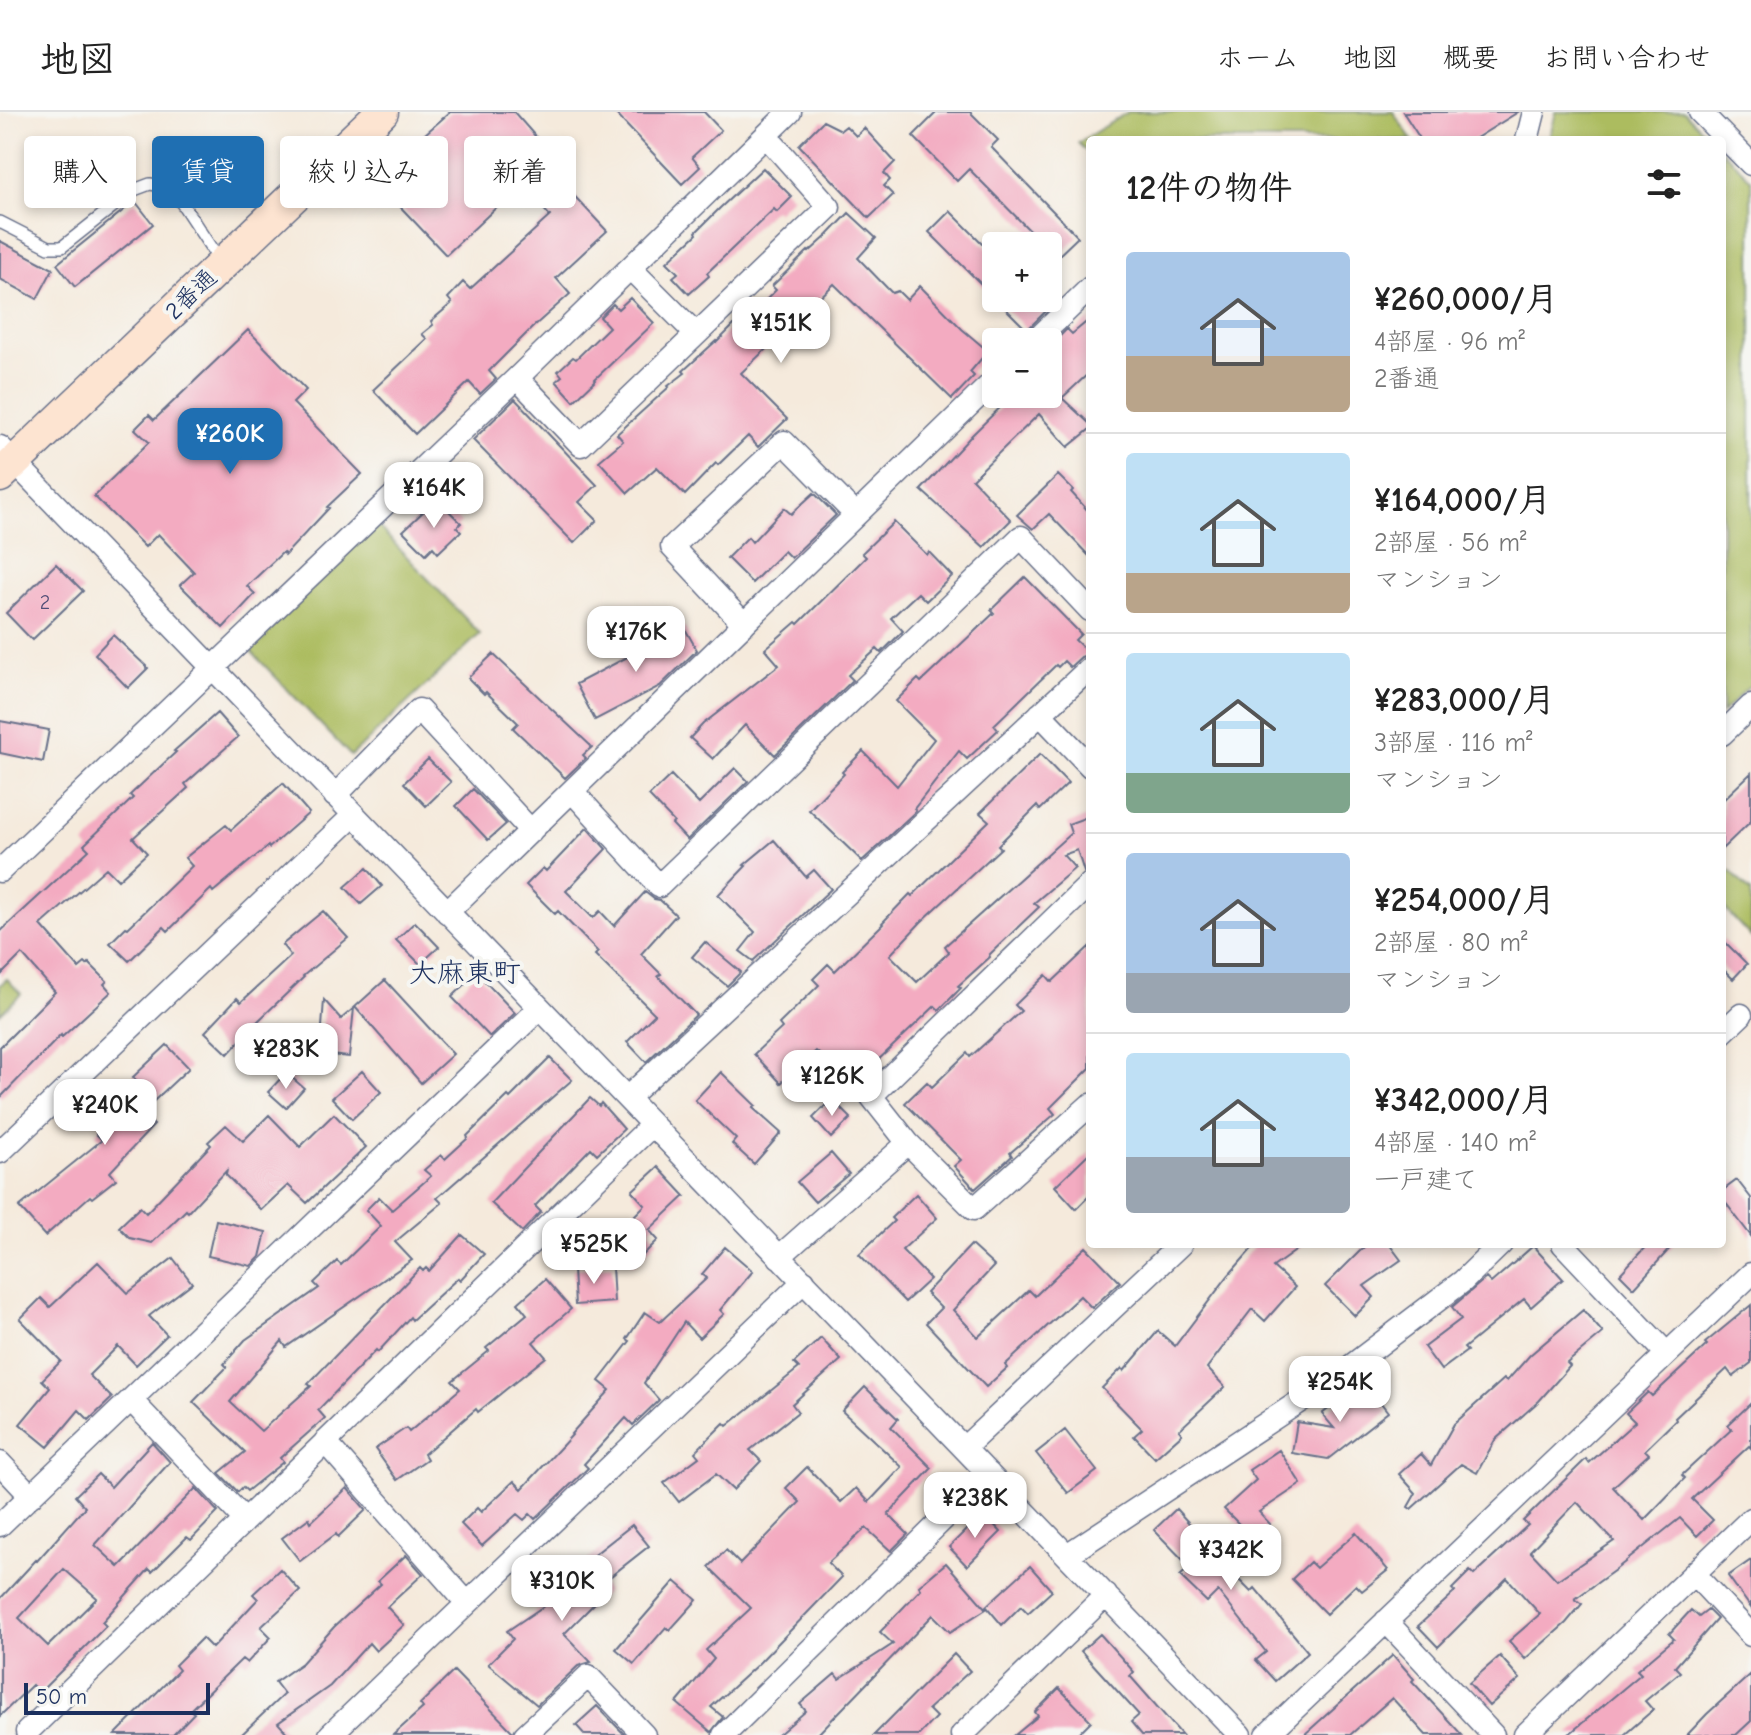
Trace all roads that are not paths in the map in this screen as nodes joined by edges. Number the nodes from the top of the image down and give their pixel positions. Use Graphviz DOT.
graph roads {
  1 [pos="790,112"];
  2 [pos="1534,112"];
  3 [pos="1700,112"];
  4 [pos="368,120"];
  5 [pos="766,136"];
  6 [pos="1528,136"];
  7 [pos="1747,153"];
  8 [pos="0,222"];
  9 [pos="222,264"];
  10 [pos="630,268"];
  11 [pos="1086,292"];
  12 [pos="1049,328"];
  13 [pos="696,334"];
  14 [pos="517,378"];
  15 [pos="982,393"];
  16 [pos="5,462"];
  17 [pos="856,515"];
  18 [pos="1086,606"];
  19 [pos="744,624"];
  20 [pos="212,667"];
  21 [pos="1086,672"];
  22 [pos="1751,706"];
  23 [pos="1040,714"];
  24 [pos="1726,730"];
  25 [pos="1086,762"];
  26 [pos="572,791"];
  27 [pos="335,796"];
  28 [pos="354,815"];
  29 [pos="531,831"];
  30 [pos="0,871"];
  31 [pos="1086,888"];
  32 [pos="447,912"];
  33 [pos="540,1008"];
  34 [pos="1741,1015"];
  35 [pos="1726,1029"];
  36 [pos="627,1098"];
  37 [pos="1086,1109"];
  38 [pos="652,1125"];
  39 [pos="908,1143"];
  40 [pos="0,1152"];
  41 [pos="1177,1248"];
  42 [pos="1497,1248"];
  43 [pos="1567,1248"];
  44 [pos="779,1257"];
  45 [pos="1751,1274"];
  46 [pos="804,1281"];
  47 [pos="1667,1354"];
  48 [pos="131,1400"];
  49 [pos="325,1442"];
  50 [pos="964,1448"];
  51 [pos="0,1463"];
  52 [pos="989,1474"];
  53 [pos="31,1496"];
  54 [pos="1751,1519"];
  55 [pos="245,1520"];
  56 [pos="0,1525"];
  57 [pos="1067,1555"];
  58 [pos="1694,1574"];
  59 [pos="1106,1595"];
  60 [pos="467,1603"];
  61 [pos="1386,1621"];
  62 [pos="1751,1635"];
  63 [pos="27,1732"];
  64 [pos="340,1732"];
  65 [pos="525,1735"];
  66 [pos="644,1735"];
  67 [pos="724,1735"];
  68 [pos="962,1735"];
  69 [pos="1240,1735"];
  70 [pos="1267,1735"];
  71 [pos="1493,1735"];
  72 [pos="1525,1735"];
  1 -- 5 [label="street"];
  2 -- 6 [label="street"];
  3 -- 7 [label="street"];
  4 -- 9 [label="main road, 2番通"];
  5 -- 10 [label="street"];
  5 -- 13 [label="street"];
  8 -- 9 [label="lane"];
  9 -- 16 [label="main road, 2番通"];
  10 -- 13 [label="street"];
  10 -- 14 [label="street"];
  11 -- 12 [label="street"];
  13 -- 14 [label="street"];
  14 -- 20 [label="street"];
  15 -- 17 [label="street"];
  16 -- 20 [label="street"];
  17 -- 19 [label="street"];
  17 -- 19 [label="street"];
  18 -- 26 [label="street"];
  19 -- 26 [label="street"];
  20 -- 27 [label="street"];
  20 -- 30 [label="street"];
  21 -- 23 [label="street"];
  22 -- 24 [label="street"];
  23 -- 25 [label="street"];
  23 -- 36 [label="street"];
  26 -- 29 [label="street"];
  27 -- 28 [label="street"];
  27 -- 29 [label="street"];
  28 -- 32 [label="street"];
  28 -- 40 [label="street"];
  29 -- 32 [label="street"];
  31 -- 39 [label="street"];
  32 -- 33 [label="street"];
  33 -- 36 [label="street"];
  33 -- 48 [label="street"];
  34 -- 35 [label="street"];
  36 -- 38 [label="street"];
  37 -- 39 [label="street"];
  38 -- 44 [label="street"];
  38 -- 49 [label="street"];
  39 -- 44 [label="street"];
  41 -- 50 [label="street"];
  42 -- 57 [label="street"];
  43 -- 47 [label="street"];
  44 -- 46 [label="street"];
  45 -- 47 [label="street"];
  46 -- 50 [label="street"];
  46 -- 60 [label="street"];
  47 -- 61 [label="street"];
  48 -- 53 [label="street"];
  48 -- 55 [label="street"];
  49 -- 55 [label="street"];
  49 -- 60 [label="street"];
  50 -- 52 [label="street"];
  51 -- 53 [label="street"];
  52 -- 57 [label="street"];
  52 -- 67 [label="street"];
  53 -- 56 [label="street"];
  54 -- 58 [label="street"];
  55 -- 63 [label="street"];
  57 -- 59 [label="street"];
  58 -- 62 [label="street"];
  58 -- 72 [label="street"];
  59 -- 68 [label="street"];
  59 -- 69 [label="street"];
  60 -- 64 [label="street"];
  61 -- 70 [label="street"];
  61 -- 71 [label="street"];
  65 -- 66 [label="street"];
}
